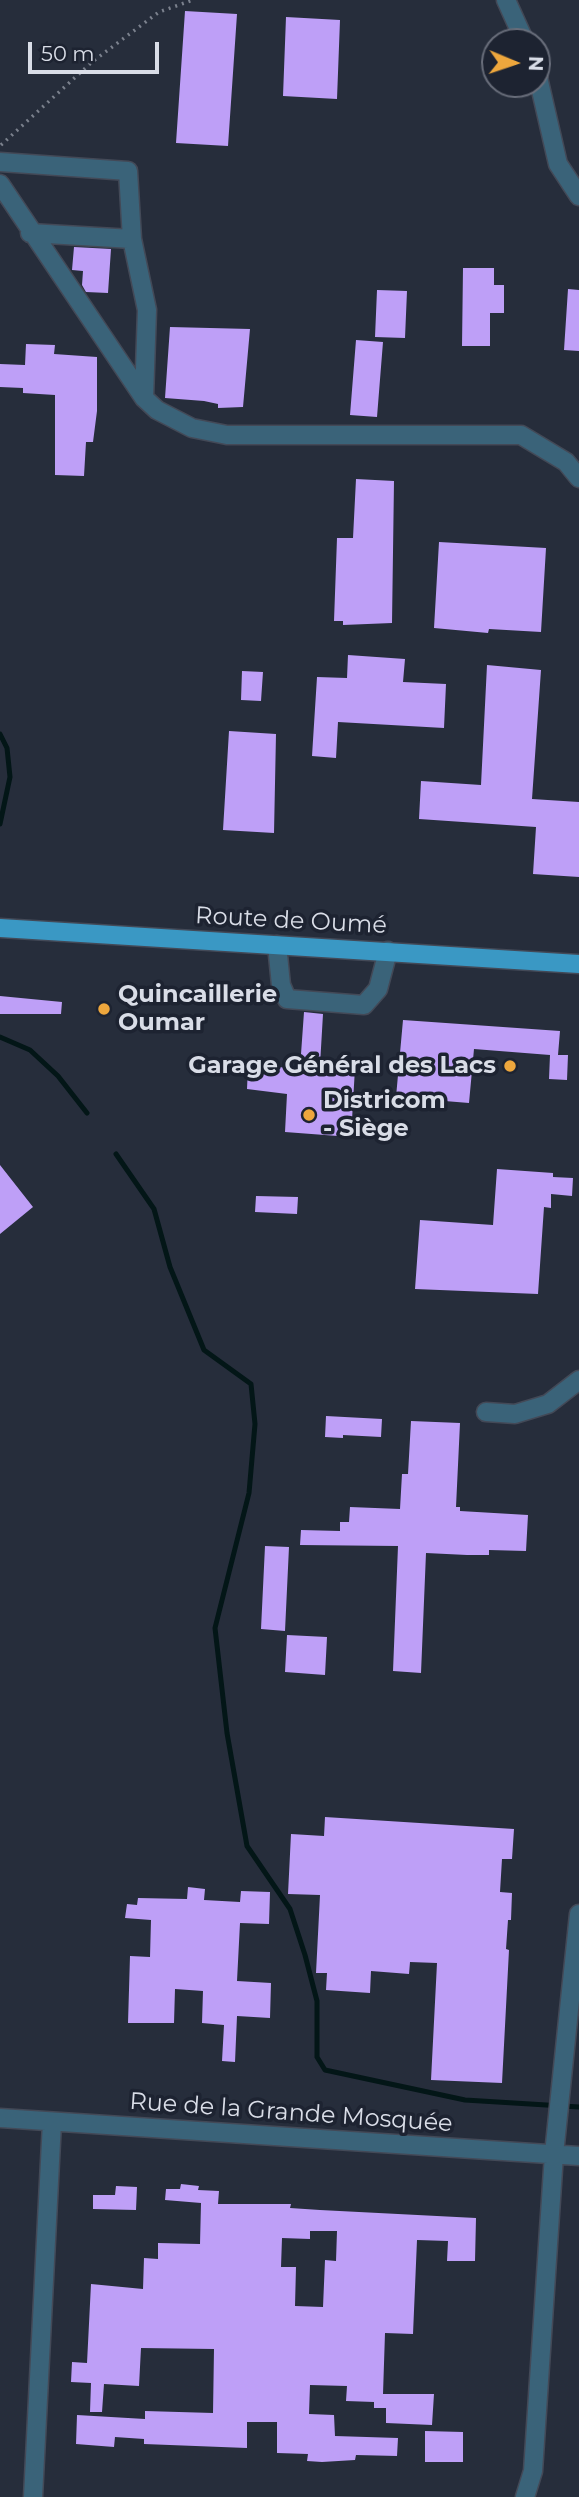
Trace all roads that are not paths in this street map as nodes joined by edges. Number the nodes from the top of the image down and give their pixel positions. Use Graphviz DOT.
graph roads {
  1 [pos="506,0"];
  2 [pos="519,28"];
  3 [pos="543,98"];
  4 [pos="0,162"];
  5 [pos="0,184"];
  6 [pos="579,196"];
  7 [pos="30,233"];
  8 [pos="132,239"];
  9 [pos="144,398"];
  10 [pos="579,478"];
  11 [pos="0,928"];
  12 [pos="277,945"];
  13 [pos="388,951"];
  14 [pos="579,964"];
  15 [pos="579,1380"];
  16 [pos="486,1412"];
  17 [pos="579,1914"];
  18 [pos="0,2118"];
  19 [pos="52,2122"];
  20 [pos="554,2154"];
  21 [pos="579,2156"];
  22 [pos="33,2497"];
  23 [pos="525,2497"];
  1 -- 2 [label="street"];
  3 -- 6 [label="street"];
  4 -- 8 [label="street"];
  5 -- 7 [label="street"];
  7 -- 8 [label="street"];
  7 -- 9 [label="street"];
  8 -- 9 [label="street"];
  9 -- 10 [label="street"];
  11 -- 12 [label="main road, Route de Oumé"];
  12 -- 13 [label="main road, Route de Oumé"];
  12 -- 13 [label="street"];
  13 -- 14 [label="main road, Route de Oumé"];
  15 -- 16 [label="street"];
  17 -- 20 [label="street"];
  18 -- 19 [label="street, Rue de la Grande Mosquée"];
  19 -- 20 [label="street, Rue de la Grande Mosquée"];
  19 -- 22 [label="street"];
  20 -- 21 [label="street, Rue de la Grande Mosquée"];
  20 -- 23 [label="street"];
}
